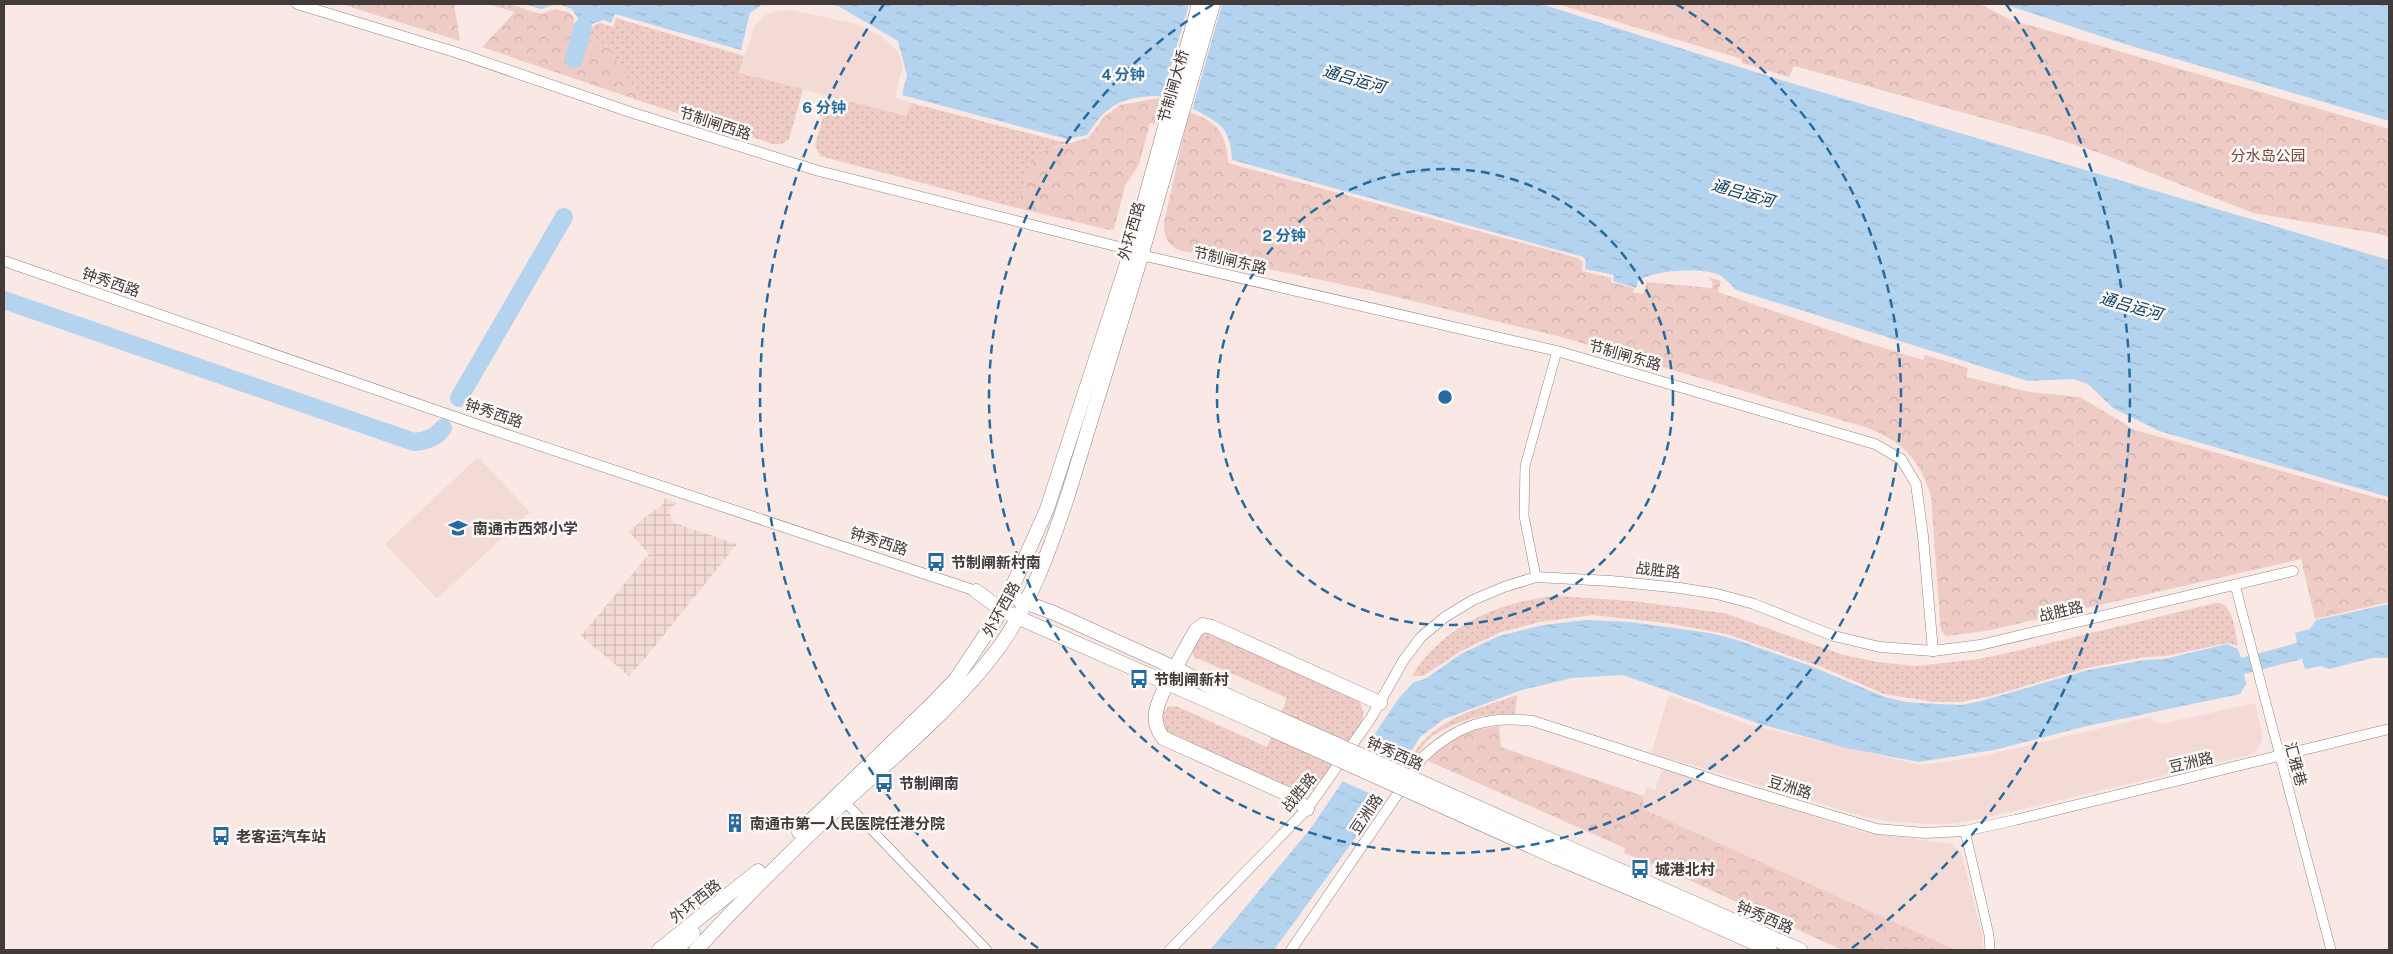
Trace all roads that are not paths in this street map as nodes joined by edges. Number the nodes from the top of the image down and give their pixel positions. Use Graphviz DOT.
graph roads {
  1 [pos="297,4"];
  2 [pos="1199,4"];
  3 [pos="1213,4"];
  4 [pos="1157,175"];
  5 [pos="1136,253"];
  6 [pos="4,261"];
  7 [pos="1557,351"];
  8 [pos="2293,571"];
  9 [pos="1536,577"];
  10 [pos="2235,585"];
  11 [pos="976,591"];
  12 [pos="1026,602"];
  13 [pos="1005,603"];
  14 [pos="1018,617"];
  15 [pos="1933,651"];
  16 [pos="1175,668"];
  17 [pos="1167,682"];
  18 [pos="1226,702"];
  19 [pos="1380,703"];
  20 [pos="2389,729"];
  21 [pos="2280,756"];
  22 [pos="845,802"];
  23 [pos="1307,809"];
  24 [pos="1965,831"];
  25 [pos="1557,851"];
  26 [pos="754,881"];
  27 [pos="659,950"];
  28 [pos="676,950"];
  29 [pos="682,950"];
  30 [pos="696,950"];
  31 [pos="987,950"];
  32 [pos="1170,950"];
  33 [pos="1291,950"];
  34 [pos="1770,950"];
  35 [pos="1800,950"];
  36 [pos="1990,950"];
  37 [pos="2331,950"];
  1 -- 5 [label="street, 节制闸西路"];
  2 -- 4 [label="main road, 节制闸大桥"];
  3 -- 4 [label="main road, 节制闸大桥"];
  4 -- 5 [label="main road, 外环西路"];
  5 -- 7 [label="street, 节制闸东路"];
  5 -- 12 [label="main road, 外环西路"];
  5 -- 13 [label="main road, 外环西路"];
  6 -- 11 [label="street, 钟秀西路"];
  7 -- 9 [label="street"];
  7 -- 15 [label="street, 节制闸东路"];
  8 -- 10 [label="street, 战胜路"];
  9 -- 15 [label="street, 战胜路"];
  9 -- 19 [label="street, 战胜路"];
  10 -- 15 [label="street, 战胜路"];
  10 -- 21 [label="street, 汇雅巷"];
  11 -- 13 [label="main road, 外环西路"];
  12 -- 13 [label="main road, 钟秀西路"];
  12 -- 14 [label="main road, 外环西路"];
  12 -- 16 [label="main road, 钟秀西路"];
  13 -- 14 [label="main road, 钟秀西路"];
  13 -- 26 [label="main road, 外环西路"];
  14 -- 17 [label="main road, 钟秀西路"];
  14 -- 22 [label="main road, 外环西路"];
  16 -- 18 [label="main road, 钟秀西路"];
  16 -- 19 [label="main road"];
  17 -- 18 [label="main road, 钟秀西路"];
  17 -- 23 [label="main road"];
  18 -- 25 [label="main road, 钟秀西路, bridge"];
  19 -- 23 [label="street, 战胜路"];
  20 -- 21 [label="street, 豆洲路"];
  21 -- 24 [label="street, 豆洲路"];
  21 -- 37 [label="street, 汇雅巷"];
  22 -- 26 [label="main road, 外环西路"];
  22 -- 31 [label="street"];
  23 -- 32 [label="street, 战胜路"];
  24 -- 33 [label="street, 豆洲路"];
  24 -- 36 [label="street"];
  25 -- 34 [label="main road, 钟秀西路"];
  25 -- 35 [label="main road, 钟秀西路"];
  26 -- 27 [label="main road, 外环西路"];
  26 -- 28 [label="main road, 外环西路"];
  26 -- 29 [label="main road, 外环西路"];
  26 -- 30 [label="main road, 外环西路"];
}
